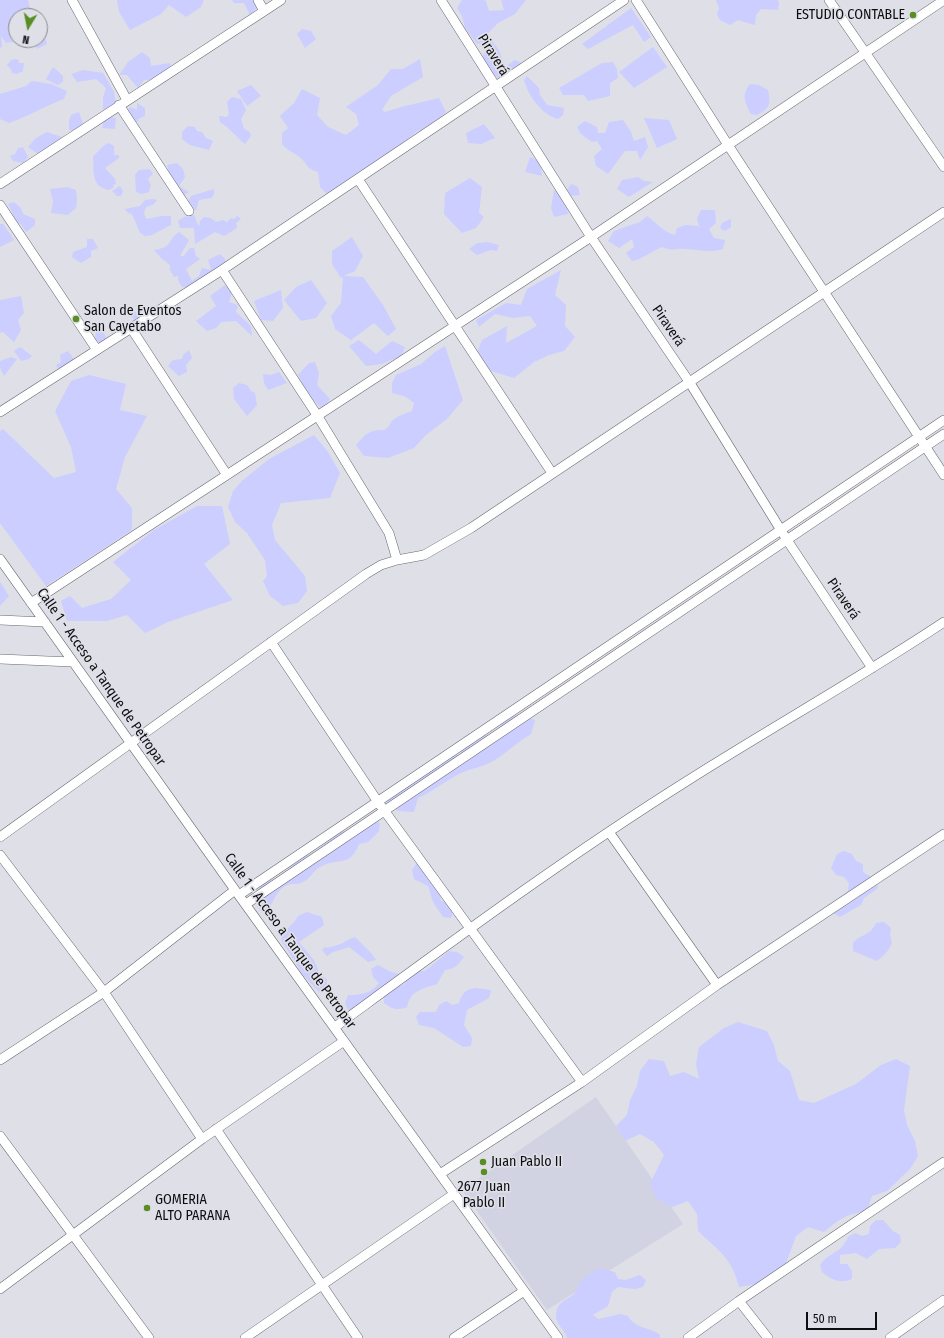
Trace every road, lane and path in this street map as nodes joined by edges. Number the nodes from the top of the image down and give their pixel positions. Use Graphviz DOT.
graph roads {
  1 [pos="72,0"];
  2 [pos="258,0"];
  3 [pos="281,0"];
  4 [pos="624,0"];
  5 [pos="636,0"];
  6 [pos="830,0"];
  7 [pos="944,0"];
  8 [pos="444,1"];
  9 [pos="264,12"];
  10 [pos="864,53"];
  11 [pos="496,85"];
  12 [pos="123,103"];
  13 [pos="728,145"];
  14 [pos="944,167"];
  15 [pos="358,179"];
  16 [pos="0,184"];
  17 [pos="0,205"];
  18 [pos="189,211"];
  19 [pos="944,212"];
  20 [pos="591,236"];
  21 [pos="222,270"];
  22 [pos="824,291"];
  23 [pos="455,326"];
  24 [pos="131,328"];
  25 [pos="97,350"];
  26 [pos="690,383"];
  27 [pos="0,412"];
  28 [pos="317,415"];
  29 [pos="944,420"];
  30 [pos="944,434"];
  31 [pos="919,438"];
  32 [pos="925,447"];
  33 [pos="552,473"];
  34 [pos="227,474"];
  35 [pos="944,475"];
  36 [pos="781,530"];
  37 [pos="787,540"];
  38 [pos="0,559"];
  39 [pos="397,560"];
  40 [pos="31,602"];
  41 [pos="0,620"];
  42 [pos="45,622"];
  43 [pos="944,622"];
  44 [pos="271,642"];
  45 [pos="603,650"];
  46 [pos="0,659"];
  47 [pos="609,660"];
  48 [pos="73,662"];
  49 [pos="872,668"];
  50 [pos="131,743"];
  51 [pos="378,802"];
  52 [pos="385,810"];
  53 [pos="609,832"];
  54 [pos="944,834"];
  55 [pos="0,837"];
  56 [pos="0,855"];
  57 [pos="237,892"];
  58 [pos="246,904"];
  59 [pos="470,930"];
  60 [pos="717,985"];
  61 [pos="104,992"];
  62 [pos="334,1027"];
  63 [pos="344,1041"];
  64 [pos="0,1060"];
  65 [pos="582,1082"];
  66 [pos="216,1129"];
  67 [pos="0,1136"];
  68 [pos="202,1139"];
  69 [pos="944,1162"];
  70 [pos="440,1174"];
  71 [pos="454,1194"];
  72 [pos="74,1235"];
  73 [pos="321,1285"];
  74 [pos="0,1289"];
  75 [pos="524,1291"];
  76 [pos="944,1300"];
  77 [pos="739,1301"];
  78 [pos="149,1338"];
  79 [pos="244,1338"];
  80 [pos="358,1338"];
  81 [pos="454,1338"];
  82 [pos="558,1338"];
  83 [pos="688,1338"];
  84 [pos="768,1338"];
  85 [pos="890,1338"];
  1 -- 12 [label="street"];
  2 -- 9 [label="street"];
  3 -- 9 [label="street"];
  4 -- 11 [label="street"];
  5 -- 13 [label="street"];
  6 -- 10 [label="street"];
  7 -- 10 [label="street"];
  8 -- 11 [label="street, Piraverá"];
  9 -- 12 [label="street"];
  10 -- 13 [label="street"];
  10 -- 14 [label="street"];
  11 -- 15 [label="street"];
  11 -- 20 [label="street, Piraverá"];
  12 -- 16 [label="street"];
  12 -- 18 [label="street"];
  13 -- 20 [label="street"];
  13 -- 22 [label="street"];
  15 -- 21 [label="street"];
  15 -- 23 [label="street"];
  17 -- 25 [label="street"];
  19 -- 22 [label="street"];
  20 -- 23 [label="street"];
  20 -- 26 [label="street, Piraverá"];
  21 -- 24 [label="street"];
  21 -- 28 [label="street"];
  22 -- 26 [label="street"];
  22 -- 31 [label="street"];
  23 -- 28 [label="street"];
  23 -- 33 [label="street"];
  24 -- 25 [label="street"];
  24 -- 34 [label="street"];
  25 -- 27 [label="street"];
  26 -- 33 [label="street"];
  26 -- 36 [label="street, Piraverá"];
  28 -- 34 [label="street"];
  28 -- 39 [label="street"];
  29 -- 31 [label="street"];
  30 -- 32 [label="street"];
  31 -- 32 [label="street"];
  31 -- 36 [label="street"];
  32 -- 35 [label="street"];
  32 -- 37 [label="street"];
  33 -- 39 [label="street"];
  34 -- 40 [label="street"];
  36 -- 37 [label="street, Piraverá"];
  36 -- 45 [label="street"];
  37 -- 47 [label="street"];
  37 -- 49 [label="street, Piraverá"];
  38 -- 40 [label="street, Calle 1 - Acceso a Tanque de Petropar"];
  39 -- 44 [label="street"];
  40 -- 42 [label="street, Calle 1 - Acceso a Tanque de Petropar"];
  41 -- 42 [label="street"];
  42 -- 48 [label="street, Calle 1 - Acceso a Tanque de Petropar"];
  43 -- 49 [label="street"];
  44 -- 50 [label="street"];
  44 -- 51 [label="street"];
  45 -- 47 [label="street"];
  45 -- 51 [label="street"];
  46 -- 48 [label="street"];
  47 -- 52 [label="street"];
  48 -- 50 [label="street, Calle 1 - Acceso a Tanque de Petropar"];
  49 -- 53 [label="street"];
  50 -- 55 [label="street"];
  50 -- 57 [label="street, Calle 1 - Acceso a Tanque de Petropar"];
  51 -- 52 [label="street"];
  51 -- 57 [label="street"];
  52 -- 58 [label="street"];
  52 -- 59 [label="street"];
  53 -- 59 [label="street"];
  53 -- 60 [label="street"];
  54 -- 60 [label="street"];
  56 -- 61 [label="street"];
  57 -- 58 [label="street, Calle 1 - Acceso a Tanque de Petropar"];
  57 -- 61 [label="street"];
  58 -- 62 [label="street, Calle 1 - Acceso a Tanque de Petropar"];
  59 -- 62 [label="street"];
  59 -- 65 [label="street"];
  60 -- 65 [label="street"];
  61 -- 64 [label="street"];
  61 -- 68 [label="street"];
  62 -- 63 [label="street, Calle 1 - Acceso a Tanque de Petropar"];
  63 -- 66 [label="street"];
  63 -- 70 [label="street, Calle 1 - Acceso a Tanque de Petropar"];
  65 -- 70 [label="street"];
  66 -- 68 [label="street"];
  66 -- 73 [label="street"];
  67 -- 72 [label="street"];
  68 -- 72 [label="street"];
  69 -- 77 [label="street"];
  70 -- 71 [label="street, Calle 1 - Acceso a Tanque de Petropar"];
  71 -- 73 [label="street"];
  71 -- 75 [label="street, Calle 1 - Acceso a Tanque de Petropar"];
  72 -- 74 [label="street"];
  72 -- 78 [label="street"];
  73 -- 79 [label="street"];
  73 -- 80 [label="street"];
  75 -- 81 [label="street"];
  75 -- 82 [label="street, Calle 1 - Acceso a Tanque de Petropar"];
  76 -- 85 [label="street"];
  77 -- 83 [label="street"];
  77 -- 84 [label="street"];
}
